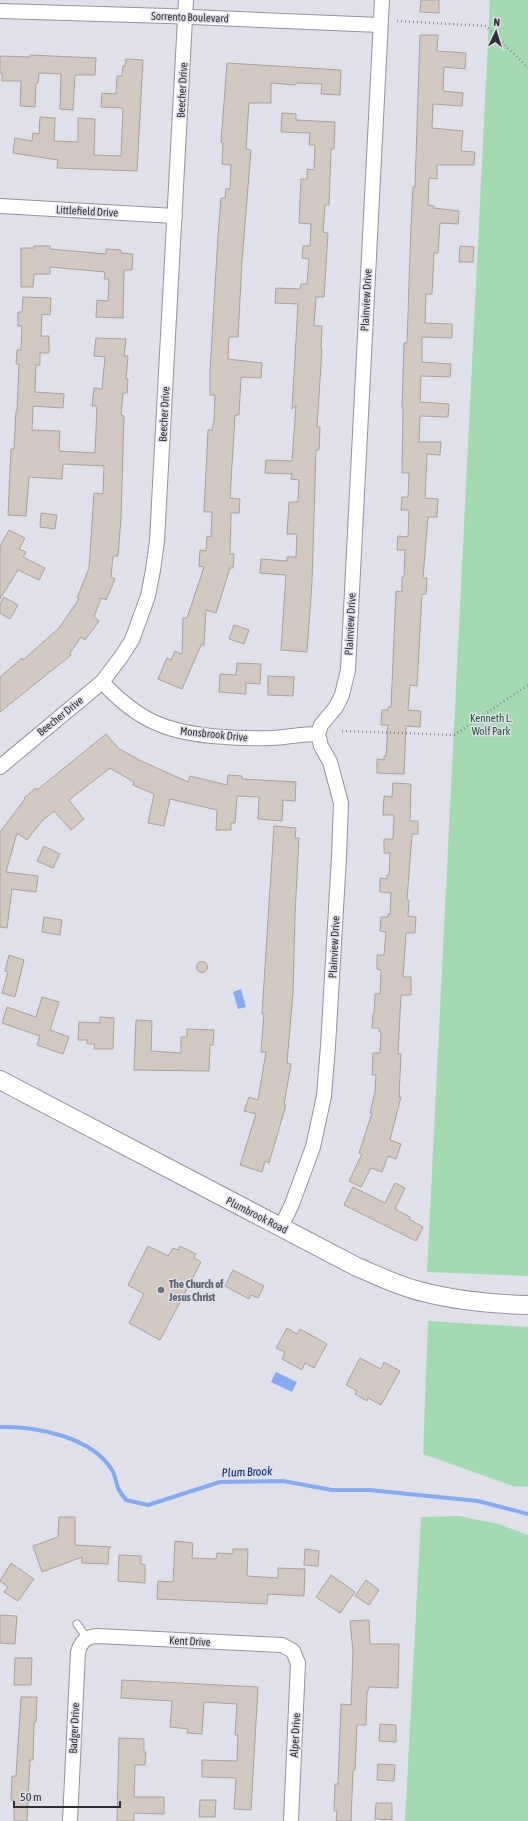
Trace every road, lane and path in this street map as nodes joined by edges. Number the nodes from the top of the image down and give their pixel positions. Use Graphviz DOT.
graph roads {
  1 [pos="186,0"];
  2 [pos="382,0"];
  3 [pos="0,11"];
  4 [pos="186,16"];
  5 [pos="397,21"];
  6 [pos="380,25"];
  7 [pos="528,68"];
  8 [pos="0,206"];
  9 [pos="175,216"];
  10 [pos="102,682"];
  11 [pos="528,685"];
  12 [pos="342,731"];
  13 [pos="318,734"];
  14 [pos="0,767"];
  15 [pos="0,1080"];
  16 [pos="281,1228"];
  17 [pos="528,1305"];
  18 [pos="77,1624"];
  19 [pos="86,1638"];
  20 [pos="293,1651"];
  21 [pos="70,1821"];
  22 [pos="291,1821"];
  1 -- 4 [label="street, Beecher Drive"];
  2 -- 6 [label="street, Plainview Drive"];
  3 -- 4 [label="street, Sorrento Boulevard"];
  4 -- 6 [label="street, Sorrento Boulevard"];
  4 -- 9 [label="street, Beecher Drive"];
  5 -- 7 [label="path"];
  6 -- 13 [label="street, Plainview Drive"];
  8 -- 9 [label="street, Littlefield Drive"];
  9 -- 10 [label="street, Beecher Drive"];
  10 -- 13 [label="street, Monsbrook Drive"];
  10 -- 14 [label="street, Beecher Drive"];
  11 -- 12 [label="path"];
  13 -- 16 [label="street, Plainview Drive"];
  15 -- 16 [label="street, Plumbrook Road"];
  16 -- 17 [label="street, Plumbrook Road"];
  18 -- 19 [label="lane"];
  19 -- 20 [label="street, Kent Drive"];
  19 -- 21 [label="street, Badger Drive"];
  20 -- 22 [label="street, Alper Drive"];
}
